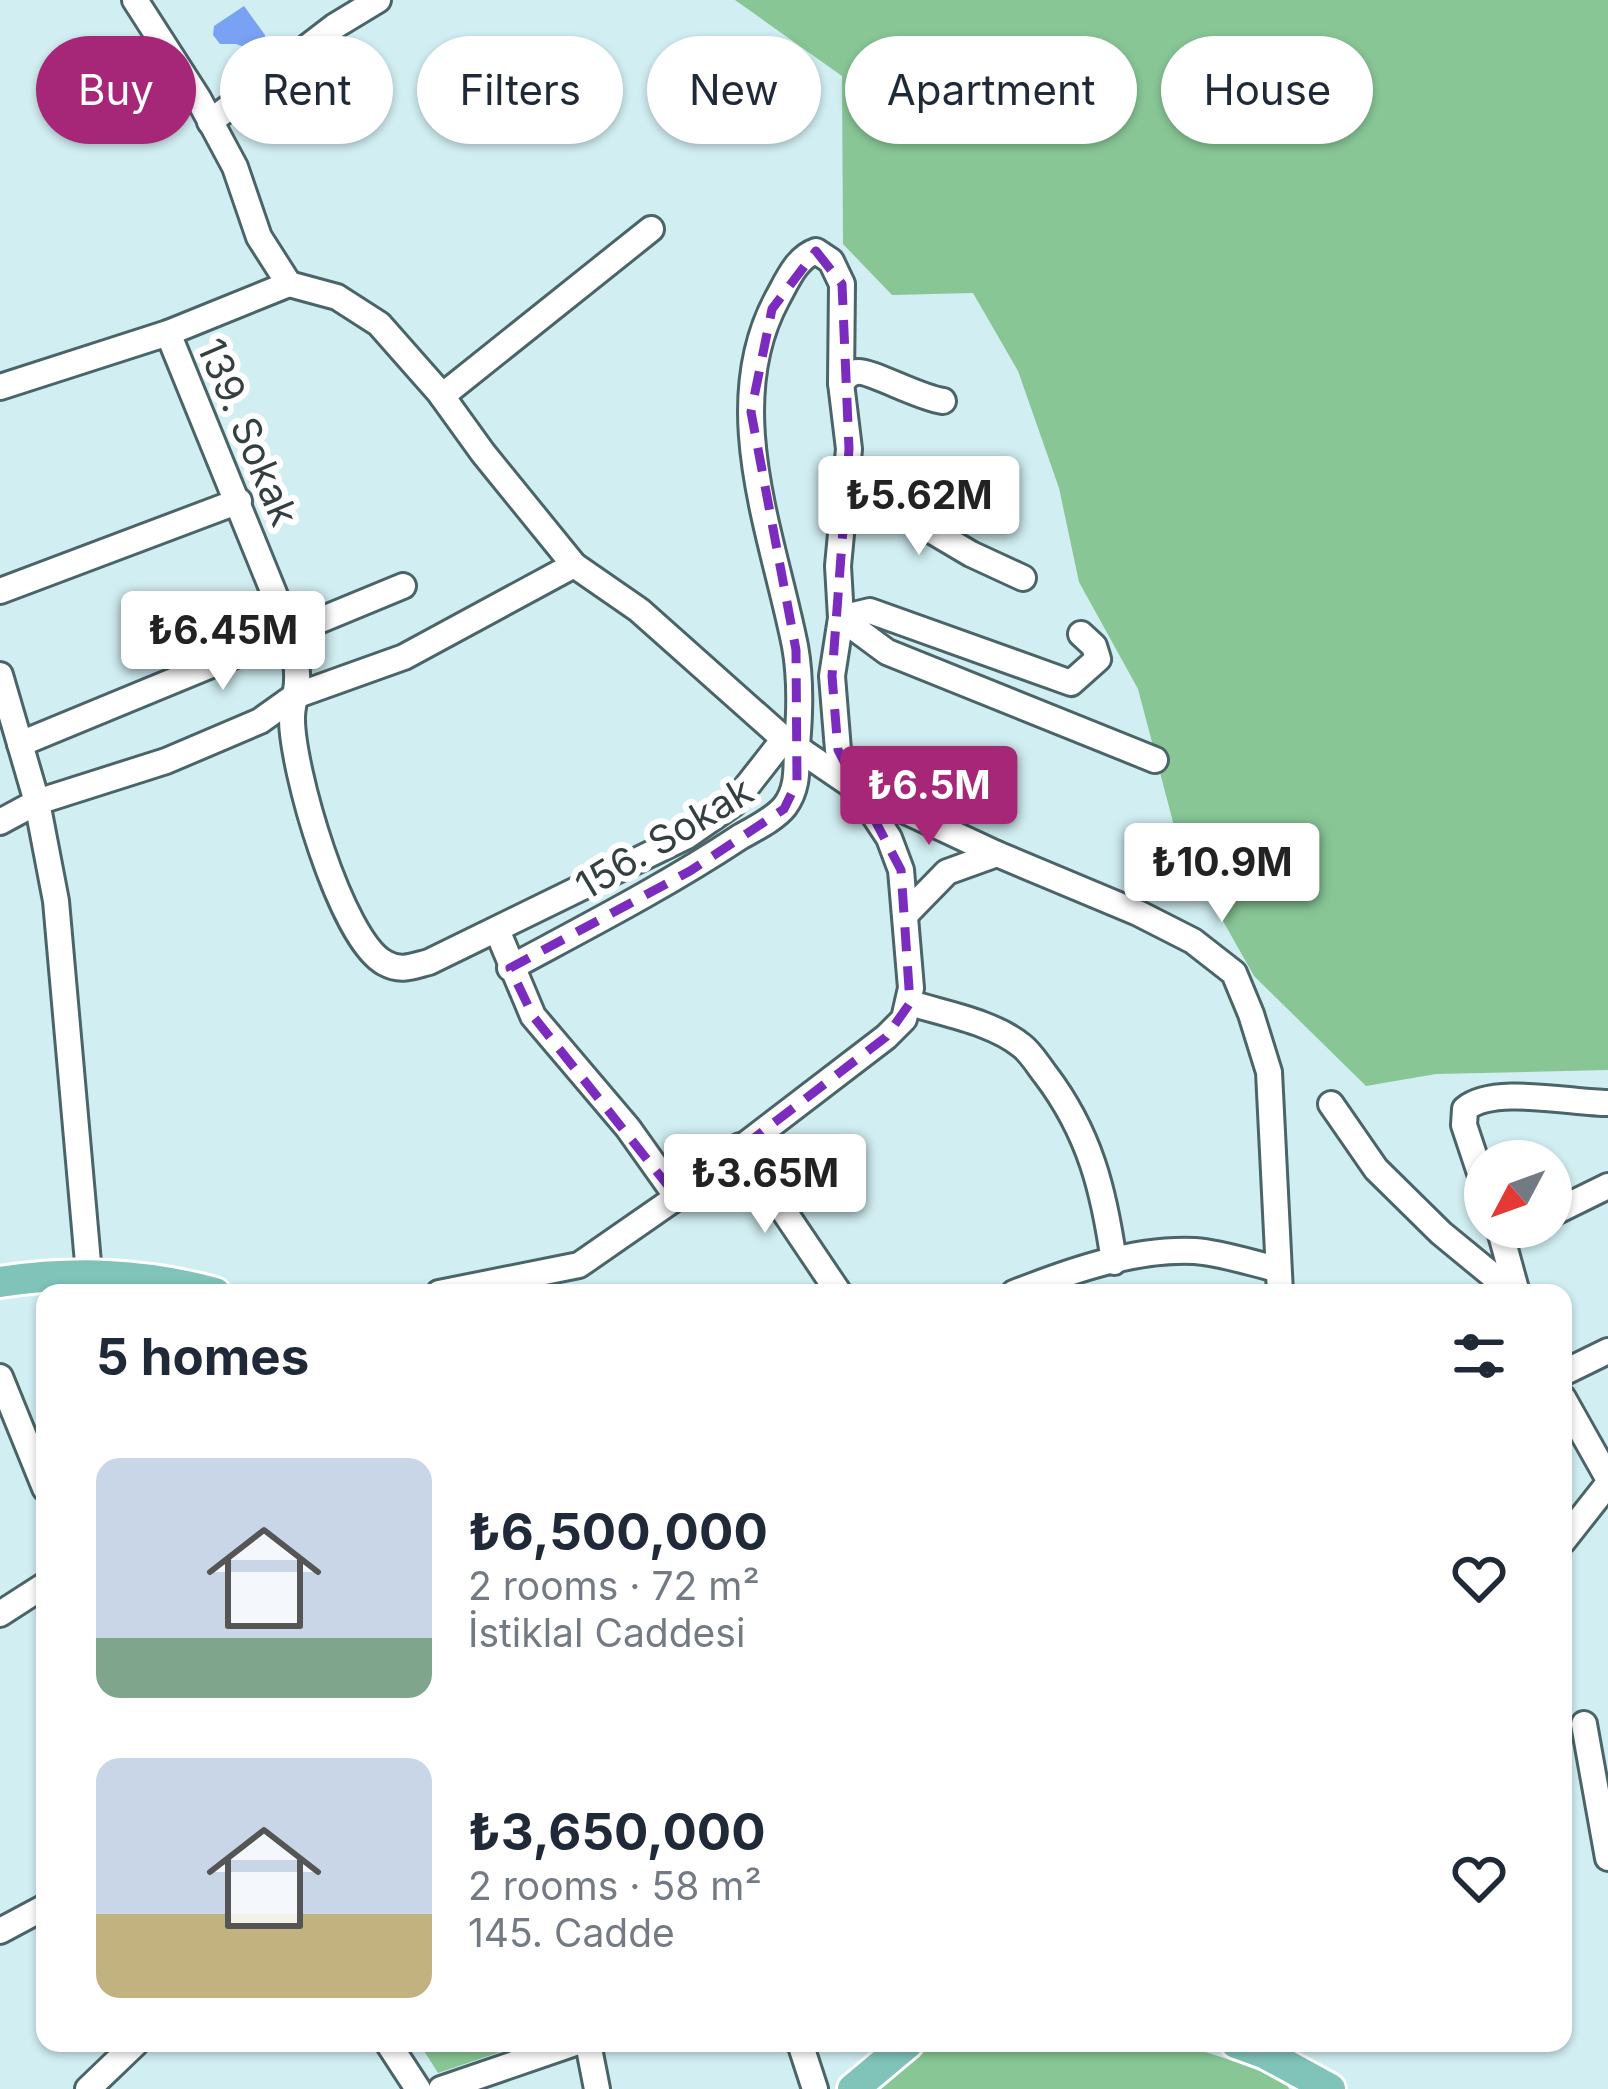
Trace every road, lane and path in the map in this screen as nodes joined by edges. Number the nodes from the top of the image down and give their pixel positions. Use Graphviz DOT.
graph roads {
  1 [pos="135,0"];
  2 [pos="378,0"];
  3 [pos="211,122"];
  4 [pos="652,229"];
  5 [pos="289,284"];
  6 [pos="167,333"];
  7 [pos="842,383"];
  8 [pos="0,387"];
  9 [pos="442,396"];
  10 [pos="943,401"];
  11 [pos="846,480"];
  12 [pos="238,501"];
  13 [pos="574,565"];
  14 [pos="1023,578"];
  15 [pos="403,586"];
  16 [pos="0,591"];
  17 [pos="841,618"];
  18 [pos="291,634"];
  19 [pos="1081,634"];
  20 [pos="0,674"];
  21 [pos="295,696"];
  22 [pos="791,743"];
  23 [pos="20,744"];
  24 [pos="1155,760"];
  25 [pos="856,788"];
  26 [pos="38,802"];
  27 [pos="0,822"];
  28 [pos="997,854"];
  29 [pos="906,914"];
  30 [pos="497,930"];
  31 [pos="510,968"];
  32 [pos="910,1003"];
  33 [pos="1608,1103"];
  34 [pos="1331,1104"];
  35 [pos="1468,1140"];
  36 [pos="740,1146"];
  37 [pos="1608,1186"];
  38 [pos="677,1197"];
  39 [pos="1572,1204"];
  40 [pos="1504,1248"];
  41 [pos="1114,1262"];
  42 [pos="89,1274"];
  43 [pos="582,1278"];
  44 [pos="1278,1281"];
  45 [pos="0,1282"];
  46 [pos="174,1284"];
  47 [pos="525,1284"];
  48 [pos="828,1284"];
  49 [pos="1057,1284"];
  50 [pos="1505,1284"];
  51 [pos="1514,1284"];
  52 [pos="1608,1351"];
  53 [pos="1572,1369"];
  54 [pos="0,1377"];
  55 [pos="1572,1415"];
  56 [pos="36,1466"];
  57 [pos="1608,1481"];
  58 [pos="1572,1529"];
  59 [pos="36,1591"];
  60 [pos="0,1614"];
  61 [pos="1584,1724"];
  62 [pos="1604,1812"];
  63 [pos="1608,1858"];
  64 [pos="36,1912"];
  65 [pos="0,1931"];
  66 [pos="127,2052"];
  67 [pos="395,2052"];
  68 [pos="549,2052"];
  69 [pos="590,2052"];
  70 [pos="803,2052"];
  71 [pos="897,2052"];
  72 [pos="1266,2052"];
  73 [pos="88,2089"];
  74 [pos="418,2089"];
  75 [pos="441,2089"];
  76 [pos="597,2089"];
  77 [pos="815,2089"];
  78 [pos="853,2089"];
  79 [pos="1330,2089"];
  1 -- 3 [label="street"];
  2 -- 3 [label="street"];
  3 -- 5 [label="street"];
  4 -- 9 [label="street"];
  5 -- 6 [label="street"];
  5 -- 9 [label="street"];
  6 -- 8 [label="street"];
  6 -- 12 [label="street, 139. Sokak"];
  7 -- 10 [label="street"];
  7 -- 11 [label="street"];
  7 -- 22 [label="street, 156. Sokak"];
  9 -- 13 [label="street"];
  11 -- 14 [label="street"];
  11 -- 17 [label="street"];
  12 -- 16 [label="street"];
  12 -- 18 [label="street, 139. Sokak"];
  13 -- 21 [label="street"];
  13 -- 22 [label="street"];
  15 -- 18 [label="street"];
  17 -- 19 [label="street"];
  17 -- 24 [label="street"];
  17 -- 25 [label="street"];
  18 -- 21 [label="street, 139. Sokak"];
  18 -- 23 [label="street"];
  20 -- 23 [label="street"];
  21 -- 26 [label="street"];
  21 -- 30 [label="street, 139. Sokak"];
  22 -- 25 [label="street"];
  22 -- 30 [label="street"];
  22 -- 31 [label="street, 156. Sokak"];
  23 -- 26 [label="street"];
  25 -- 28 [label="street"];
  25 -- 29 [label="street"];
  26 -- 27 [label="street"];
  26 -- 42 [label="street"];
  28 -- 29 [label="street"];
  28 -- 44 [label="street"];
  29 -- 32 [label="street"];
  30 -- 31 [label="street"];
  31 -- 38 [label="street"];
  32 -- 36 [label="street"];
  32 -- 41 [label="street"];
  33 -- 35 [label="street"];
  34 -- 50 [label="street"];
  36 -- 38 [label="street"];
  36 -- 48 [label="street"];
  37 -- 39 [label="street"];
  38 -- 43 [label="street"];
  40 -- 51 [label="street"];
  41 -- 44 [label="street"];
  41 -- 49 [label="street"];
  42 -- 45 [label="main road"];
  42 -- 46 [label="main road"];
  43 -- 47 [label="street"];
  52 -- 53 [label="street"];
  54 -- 56 [label="street"];
  55 -- 57 [label="street"];
  57 -- 58 [label="street"];
  59 -- 60 [label="street"];
  61 -- 62 [label="street"];
  62 -- 63 [label="street"];
  64 -- 65 [label="street"];
  66 -- 73 [label="street"];
  67 -- 74 [label="street"];
  68 -- 75 [label="street"];
  69 -- 76 [label="street"];
  70 -- 77 [label="street"];
  71 -- 78 [label="main road"];
  72 -- 79 [label="main road"];
}
